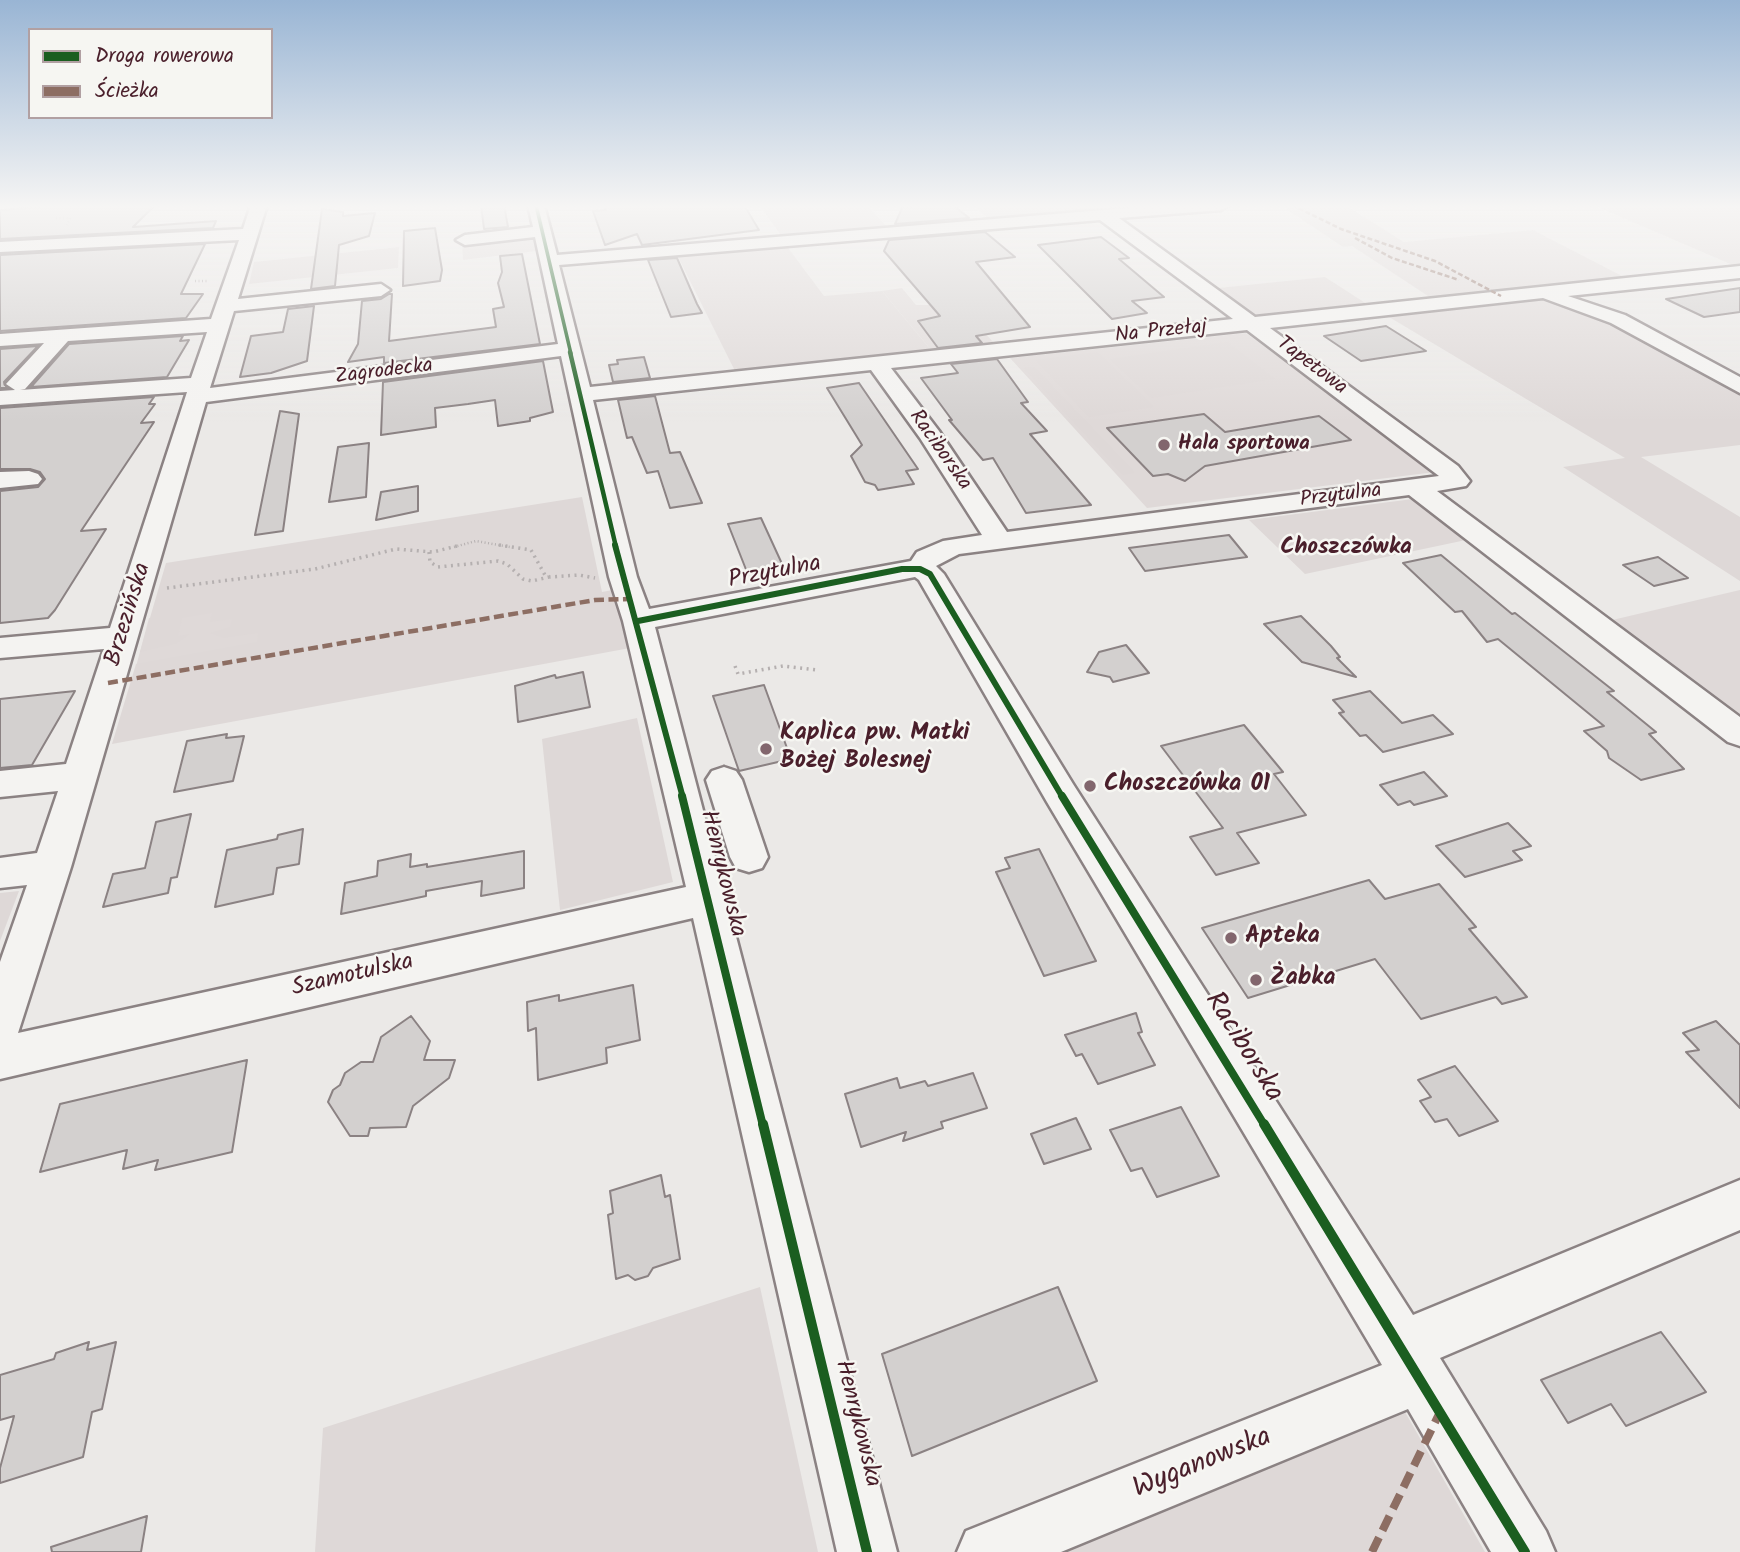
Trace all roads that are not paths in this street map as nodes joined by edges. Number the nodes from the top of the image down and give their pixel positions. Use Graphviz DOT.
graph roads {
  1 [pos="232,277"];
  2 [pos="552,277"];
  3 [pos="1190,277"];
  4 [pos="1687,277"];
  5 [pos="381,290"];
  6 [pos="1535,293"];
  7 [pos="222,302"];
  8 [pos="1253,323"];
  9 [pos="62,336"];
  10 [pos="0,340"];
  11 [pos="570,349"];
  12 [pos="876,362"];
  13 [pos="1740,386"];
  14 [pos="199,390"];
  15 [pos="8,391"];
  16 [pos="582,394"];
  17 [pos="1450,471"];
  18 [pos="30,479"];
  19 [pos="0,480"];
  20 [pos="1416,488"];
  21 [pos="999,541"];
  22 [pos="920,569"];
  23 [pos="638,621"];
  24 [pos="123,637"];
  25 [pos="0,648"];
  26 [pos="1740,734"];
  27 [pos="80,775"];
  28 [pos="724,780"];
  29 [pos="0,784"];
  30 [pos="749,857"];
  31 [pos="52,867"];
  32 [pos="0,873"];
  33 [pos="707,898"];
  34 [pos="0,1025"];
  35 [pos="0,1058"];
  36 [pos="1740,1205"];
  37 [pos="1411,1362"];
  38 [pos="867,1552"];
  39 [pos="987,1552"];
  40 [pos="1525,1552"];
  1 -- 7 [label="street, Brzezińska"];
  2 -- 11 [label="street, Henrykowska"];
  3 -- 8 [label="street, Tapetowa"];
  4 -- 6 [label="street, Na Przełaj"];
  5 -- 7 [label="street"];
  6 -- 8 [label="street, Na Przełaj"];
  6 -- 13 [label="street"];
  7 -- 9 [label="street"];
  7 -- 14 [label="street, Brzezińska"];
  8 -- 12 [label="street, Na Przełaj"];
  8 -- 17 [label="street, Tapetowa"];
  9 -- 10 [label="street"];
  9 -- 15 [label="street"];
  11 -- 14 [label="street, Zagrodecka"];
  11 -- 16 [label="street, Henrykowska"];
  12 -- 16 [label="street, Na Przełaj"];
  12 -- 21 [label="street, Raciborska"];
  14 -- 15 [label="street, Zagrodecka"];
  14 -- 24 [label="street, Brzezińska"];
  16 -- 23 [label="street, Henrykowska"];
  17 -- 20 [label="street, Przytulna"];
  18 -- 19 [label="street"];
  20 -- 21 [label="street, Przytulna"];
  20 -- 26 [label="street"];
  21 -- 22 [label="street, Przytulna"];
  22 -- 23 [label="street, Przytulna"];
  22 -- 37 [label="street, Raciborska"];
  23 -- 33 [label="street, Henrykowska"];
  24 -- 25 [label="street"];
  24 -- 27 [label="street, Brzezińska"];
  27 -- 29 [label="street"];
  27 -- 31 [label="street, Brzezińska"];
  28 -- 30 [label="street"];
  31 -- 32 [label="street"];
  31 -- 34 [label="street, Brzezińska"];
  33 -- 35 [label="street, Szamotulska"];
  33 -- 38 [label="street, Henrykowska"];
  36 -- 37 [label="street, Wyganowska"];
  37 -- 39 [label="street, Wyganowska"];
  37 -- 40 [label="street, Raciborska"];
}
